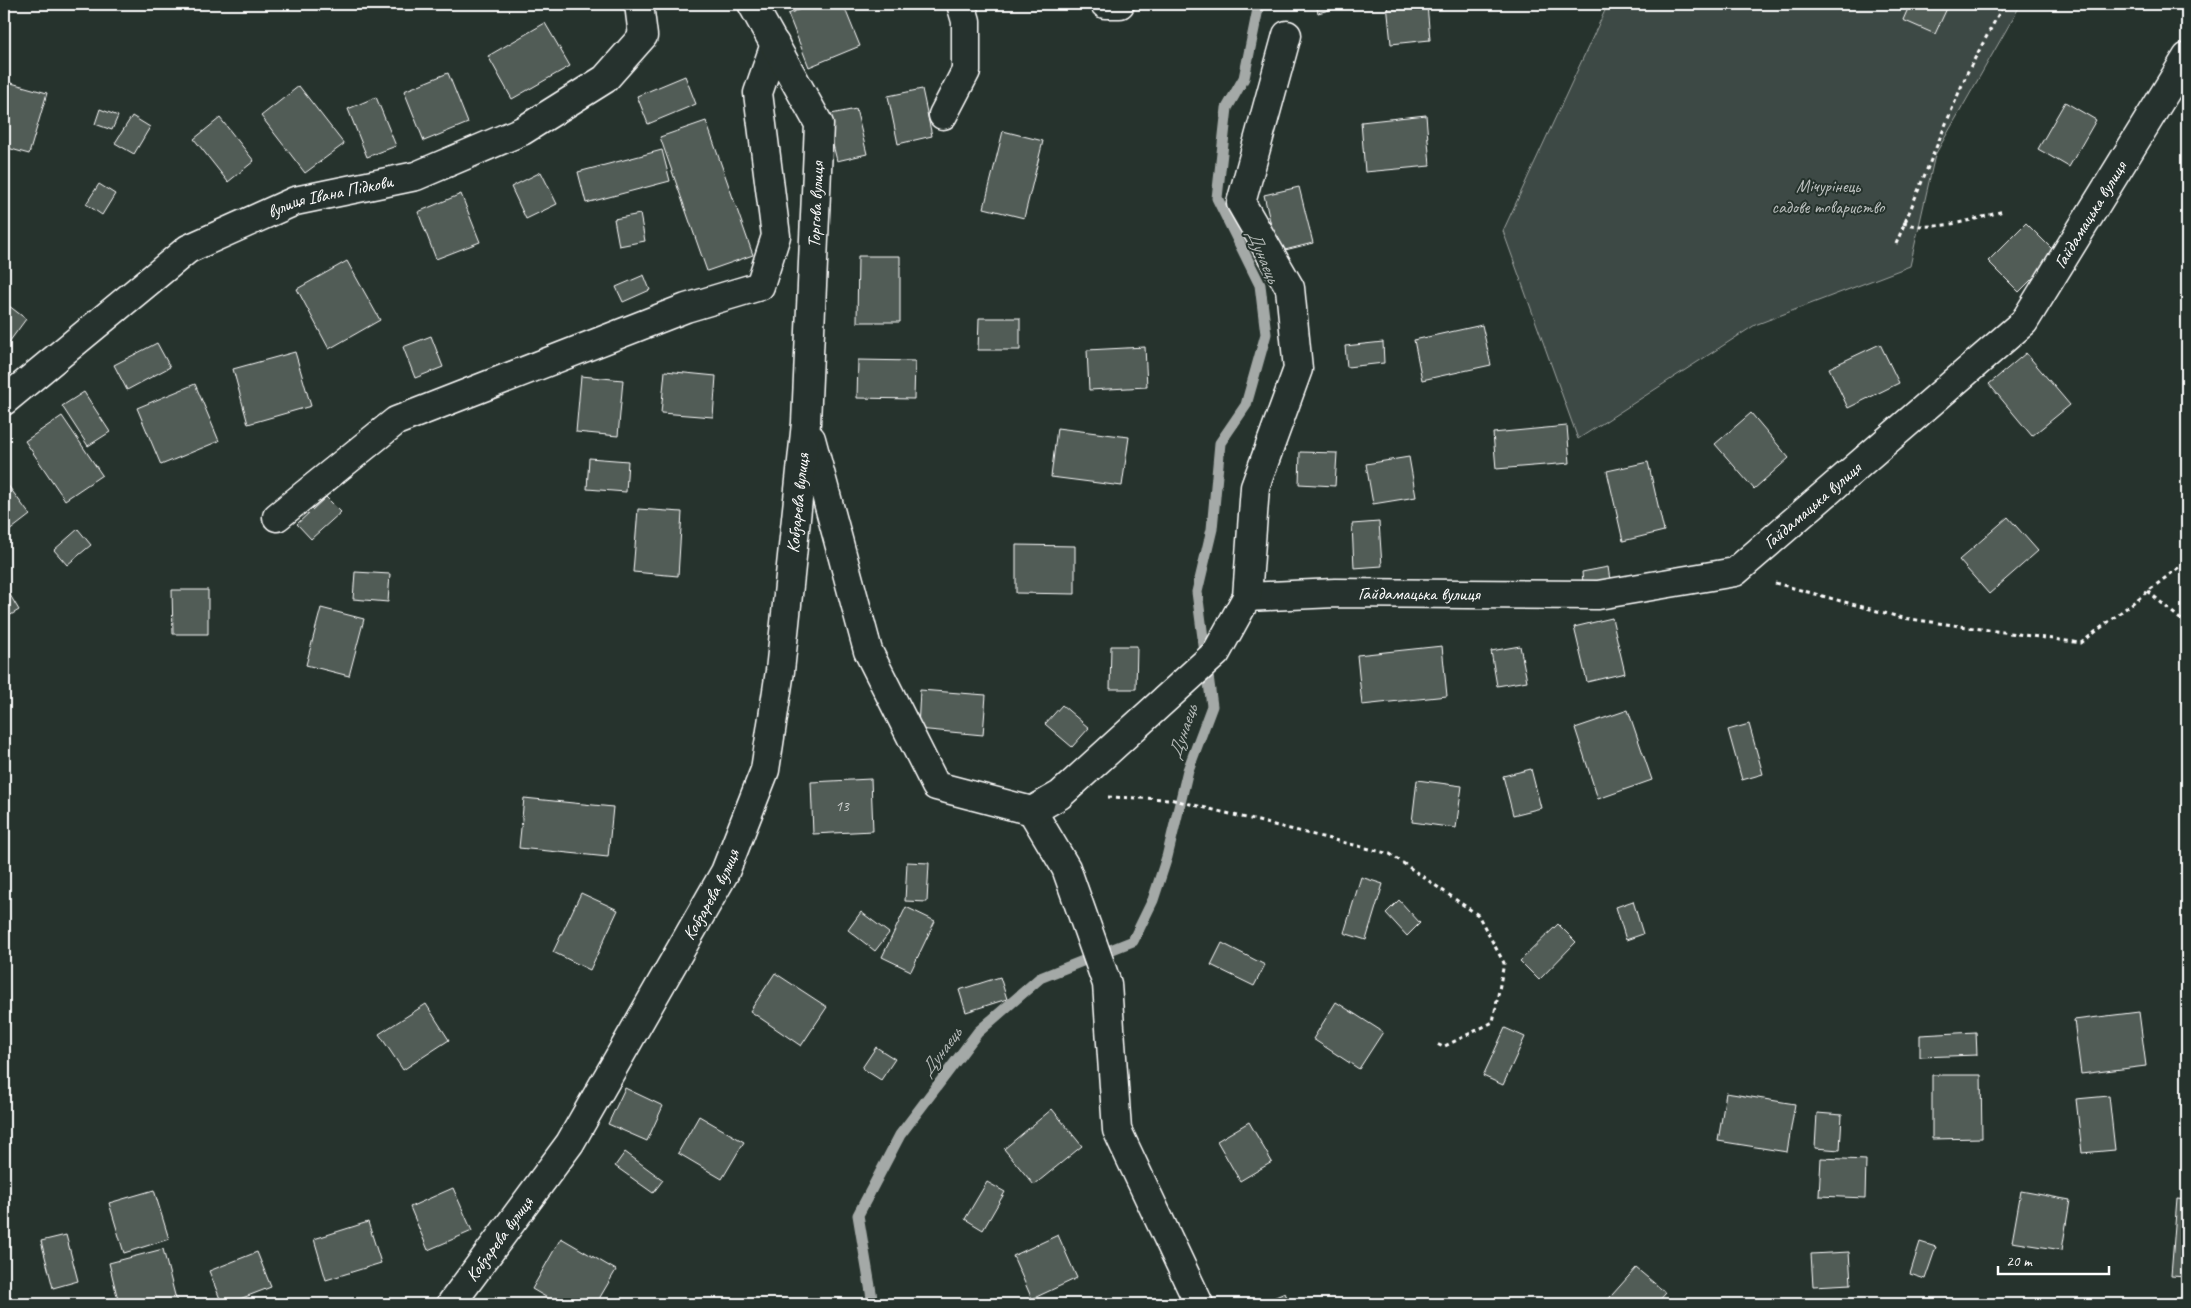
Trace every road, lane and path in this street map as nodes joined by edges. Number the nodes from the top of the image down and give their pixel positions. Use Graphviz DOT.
graph roads {
  1 [pos="639,4"];
  2 [pos="752,4"];
  3 [pos="961,4"];
  4 [pos="1104,4"];
  5 [pos="1120,4"];
  6 [pos="2004,4"];
  7 [pos="1287,34"];
  8 [pos="775,44"];
  9 [pos="2187,56"];
  10 [pos="943,115"];
  11 [pos="2003,211"];
  12 [pos="1903,223"];
  13 [pos="1896,244"];
  14 [pos="4,400"];
  15 [pos="806,423"];
  16 [pos="277,517"];
  17 [pos="2187,561"];
  18 [pos="1735,572"];
  19 [pos="2148,591"];
  20 [pos="1247,597"];
  21 [pos="2187,625"];
  22 [pos="1060,795"];
  23 [pos="1032,811"];
  24 [pos="1435,1043"];
  25 [pos="451,1304"];
  26 [pos="1199,1304"];
  1 -- 14 [label="street, вулиця Івана Підкови"];
  2 -- 8 [label="street, Торгова вулиця"];
  3 -- 10 [label="street"];
  4 -- 5 [label="street"];
  6 -- 12 [label="path"];
  7 -- 20 [label="street"];
  8 -- 15 [label="street, Торгова вулиця"];
  8 -- 16 [label="street"];
  9 -- 18 [label="street, Гайдамацька вулиця"];
  11 -- 12 [label="path"];
  12 -- 13 [label="path"];
  15 -- 23 [label="street"];
  15 -- 25 [label="street, Кобзарева вулиця"];
  17 -- 19 [label="path"];
  18 -- 19 [label="path"];
  18 -- 20 [label="street, Гайдамацька вулиця"];
  19 -- 21 [label="path"];
  20 -- 22 [label="street"];
  22 -- 23 [label="street"];
  22 -- 24 [label="path"];
  23 -- 26 [label="street"];
}
